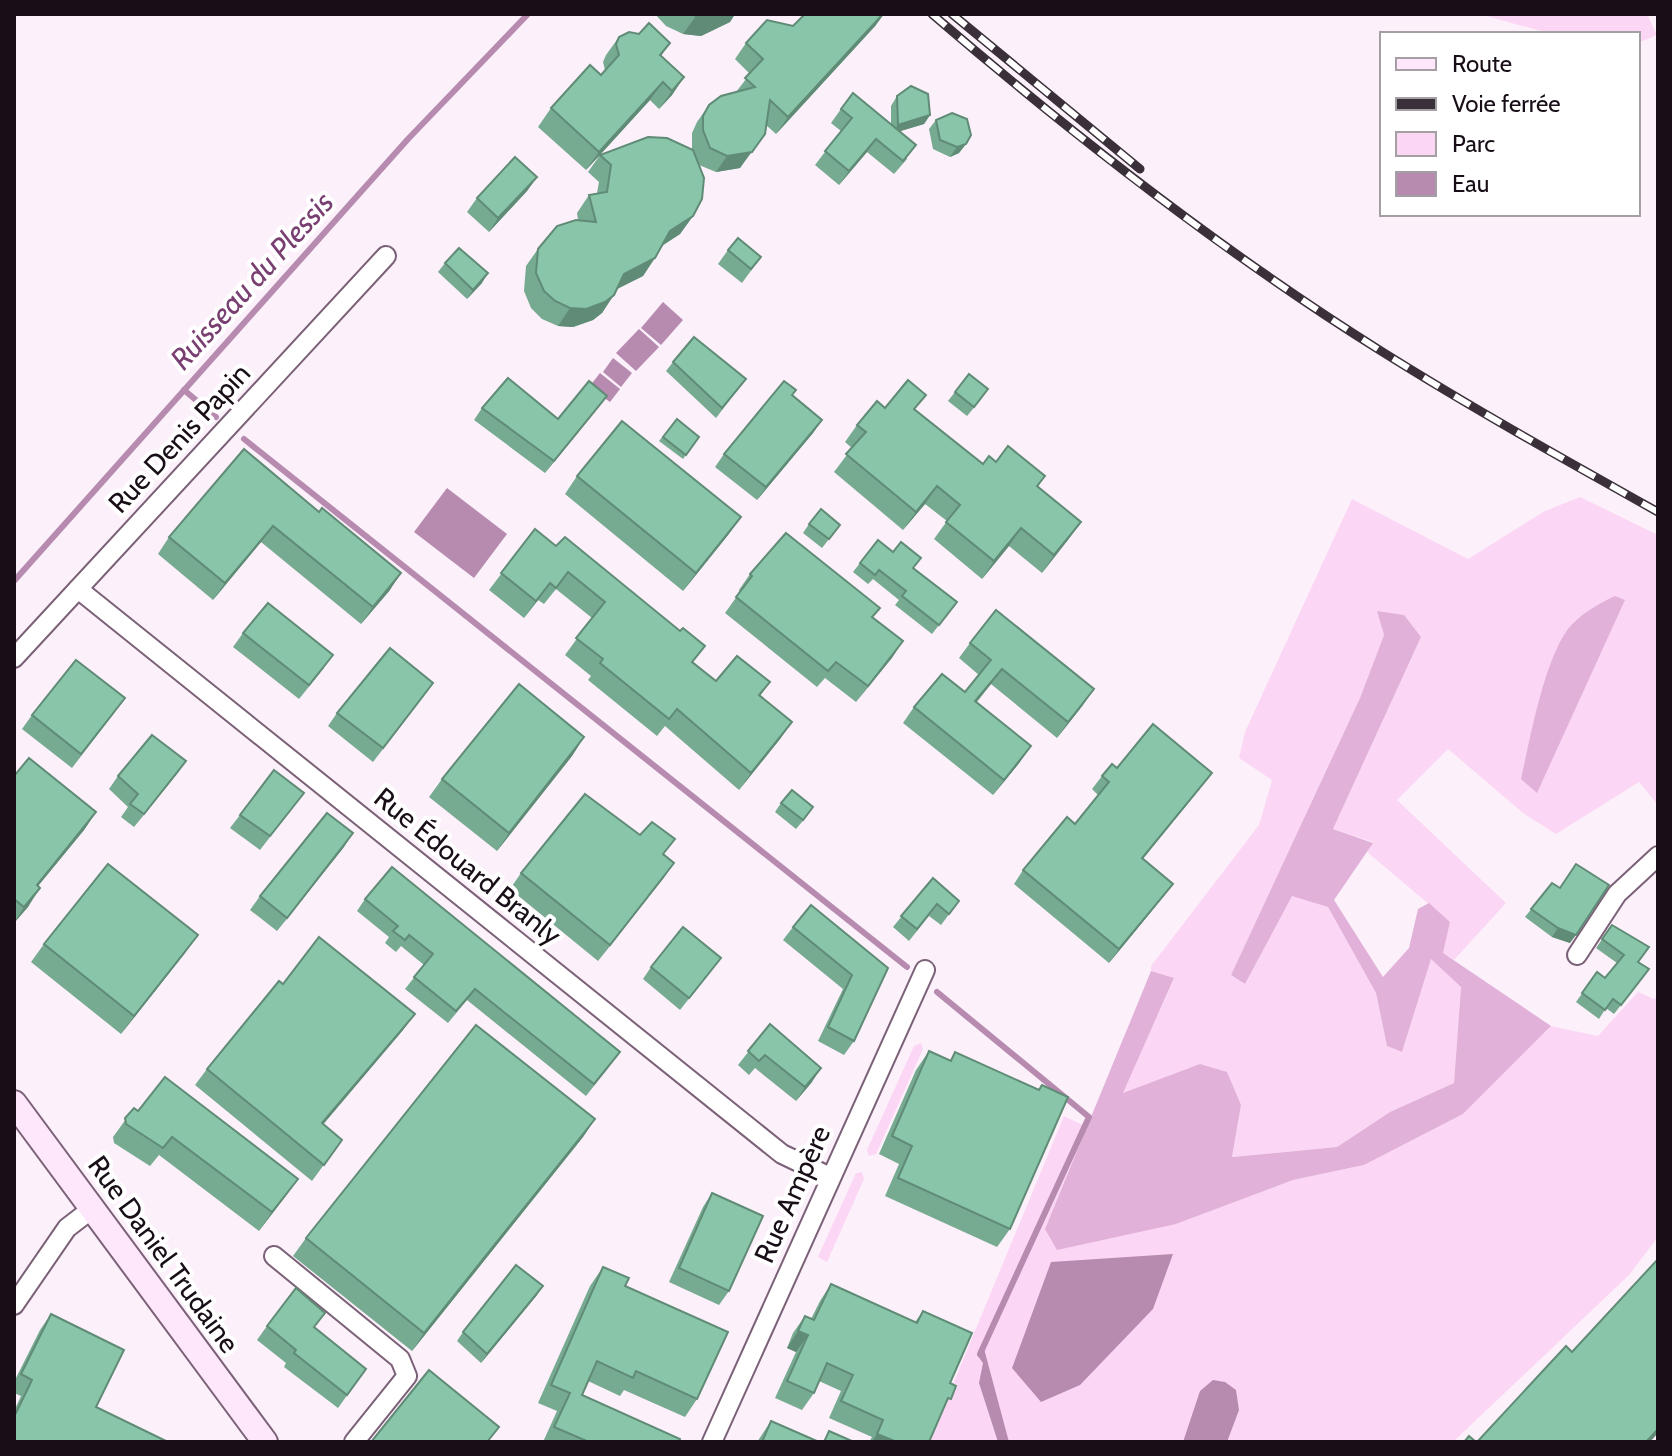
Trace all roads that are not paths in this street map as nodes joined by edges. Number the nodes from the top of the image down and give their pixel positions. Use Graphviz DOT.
graph roads {
  1 [pos="386,256"];
  2 [pos="78,589"];
  3 [pos="14,658"];
  4 [pos="1658,856"];
  5 [pos="1577,955"];
  6 [pos="925,970"];
  7 [pos="14,1103"];
  8 [pos="830,1177"];
  9 [pos="93,1208"];
  10 [pos="274,1256"];
  11 [pos="14,1305"];
  12 [pos="265,1442"];
  13 [pos="354,1442"];
  14 [pos="712,1442"];
  1 -- 2 [label="street, Rue Denis Papin"];
  2 -- 3 [label="street, Rue Denis Papin"];
  2 -- 8 [label="street, Rue Édouard Branly"];
  4 -- 5 [label="street"];
  6 -- 8 [label="street, Rue Ampère"];
  7 -- 9 [label="main road, Rue Daniel Trudaine"];
  8 -- 14 [label="street, Rue Ampère"];
  9 -- 11 [label="street"];
  9 -- 12 [label="main road, Rue Daniel Trudaine"];
  10 -- 13 [label="street"];
}
